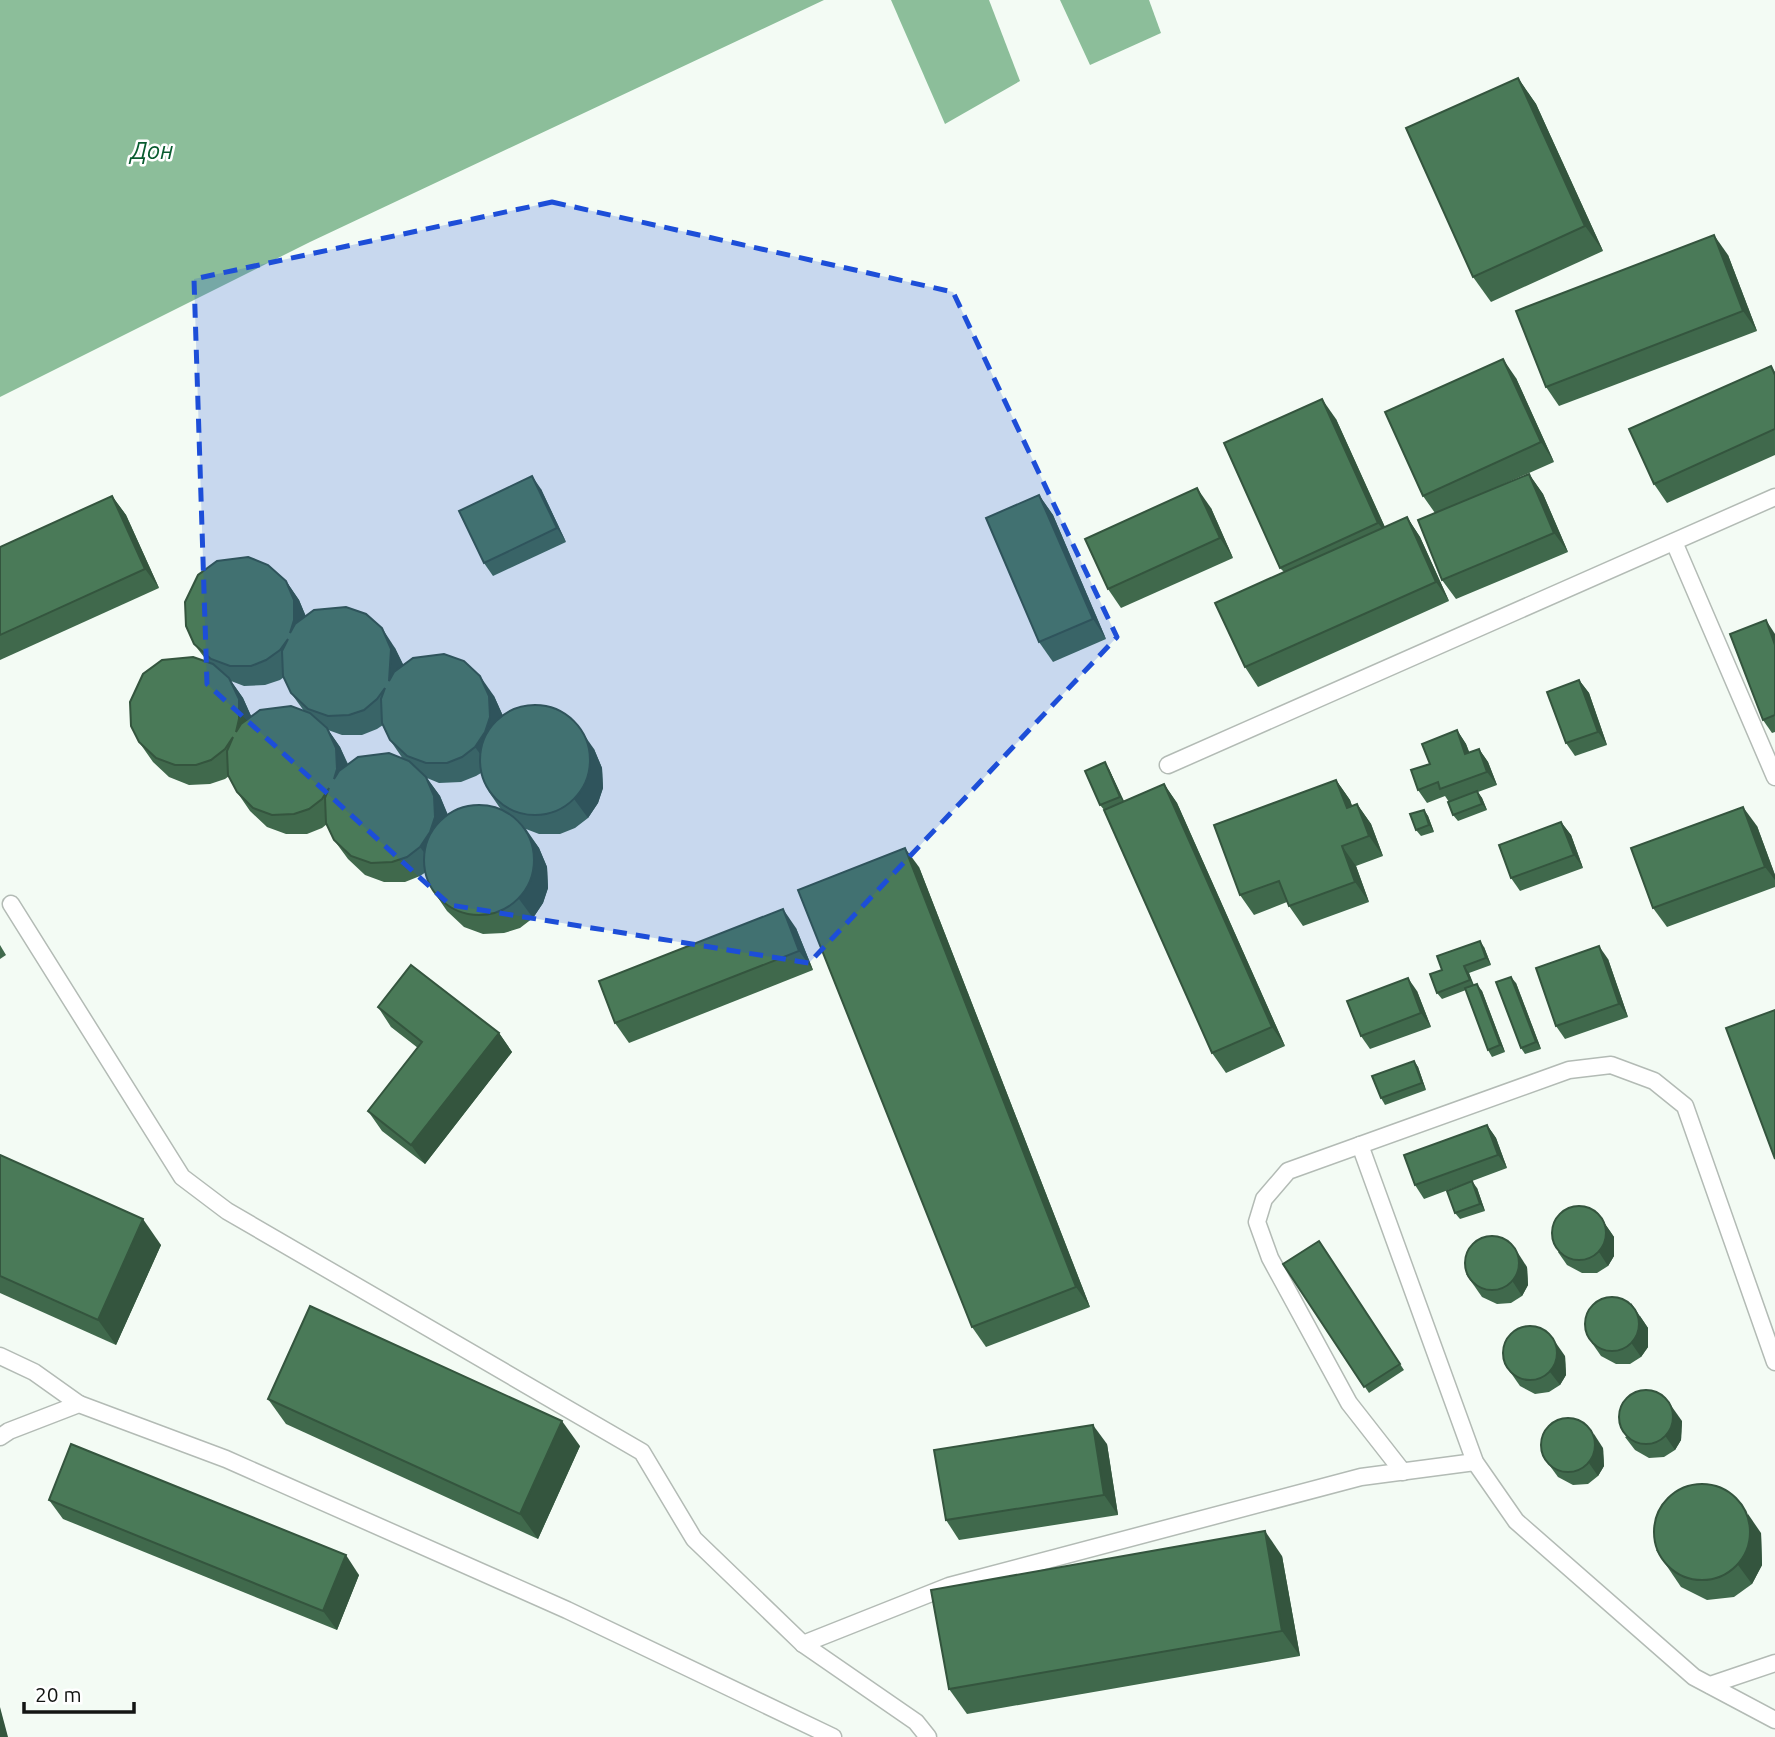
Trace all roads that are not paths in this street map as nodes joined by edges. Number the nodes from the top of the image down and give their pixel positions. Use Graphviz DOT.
graph roads {
  1 [pos="1775,498"];
  2 [pos="1674,542"];
  3 [pos="1168,765"];
  4 [pos="1775,777"];
  5 [pos="11,904"];
  6 [pos="1360,1145"];
  7 [pos="0,1356"];
  8 [pos="1775,1362"];
  9 [pos="79,1404"];
  10 [pos="0,1437"];
  11 [pos="1475,1462"];
  12 [pos="1403,1472"];
  13 [pos="803,1644"];
  14 [pos="1775,1663"];
  15 [pos="1710,1685"];
  16 [pos="1775,1720"];
  17 [pos="833,1737"];
  18 [pos="928,1737"];
  1 -- 2 [label="lane"];
  2 -- 3 [label="lane"];
  2 -- 4 [label="lane"];
  5 -- 13 [label="lane"];
  6 -- 8 [label="lane"];
  6 -- 11 [label="lane"];
  6 -- 12 [label="lane"];
  7 -- 9 [label="lane"];
  9 -- 10 [label="lane"];
  9 -- 17 [label="lane"];
  11 -- 12 [label="lane"];
  11 -- 15 [label="lane"];
  12 -- 13 [label="lane"];
  13 -- 18 [label="lane"];
  14 -- 15 [label="lane"];
  15 -- 16 [label="lane"];
}
